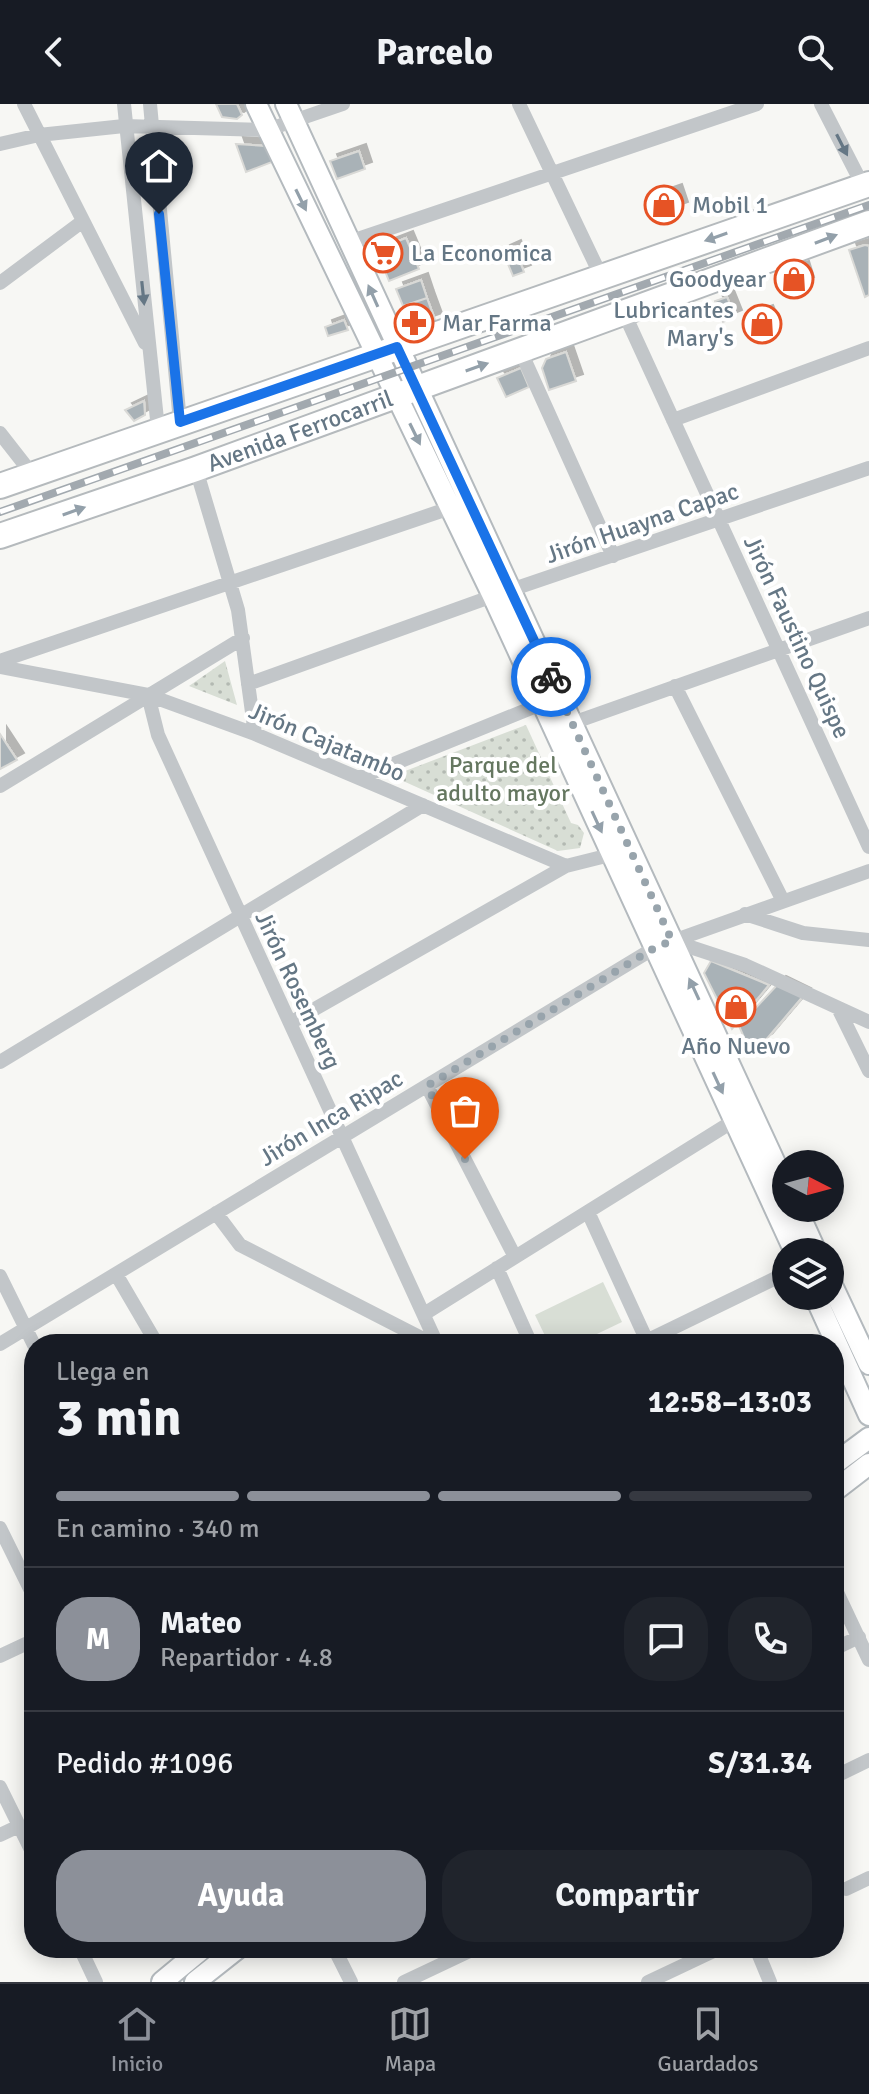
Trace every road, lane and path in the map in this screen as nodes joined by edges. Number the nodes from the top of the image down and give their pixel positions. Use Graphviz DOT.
graph roads {
  1 [pos="24,104"];
  2 [pos="124,104"];
  3 [pos="150,104"];
  4 [pos="256,104"];
  5 [pos="343,104"];
  6 [pos="519,104"];
  7 [pos="757,104"];
  8 [pos="821,104"];
  9 [pos="289,112"];
  10 [pos="124,126"];
  11 [pos="150,126"];
  12 [pos="267,130"];
  13 [pos="39,135"];
  14 [pos="0,144"];
  15 [pos="552,173"];
  16 [pos="866,185"];
  17 [pos="83,221"];
  18 [pos="869,223"];
  19 [pos="349,242"];
  20 [pos="601,276"];
  21 [pos="0,283"];
  22 [pos="625,315"];
  23 [pos="869,348"];
  24 [pos="386,350"];
  25 [pos="149,351"];
  26 [pos="521,352"];
  27 [pos="406,393"];
  28 [pos="673,420"];
  29 [pos="169,426"];
  30 [pos="0,433"];
  31 [pos="869,468"];
  32 [pos="196,469"];
  33 [pos="32,474"];
  34 [pos="0,486"];
  35 [pos="450,508"];
  36 [pos="719,520"];
  37 [pos="0,536"];
  38 [pos="613,556"];
  39 [pos="230,583"];
  40 [pos="513,590"];
  41 [pos="493,596"];
  42 [pos="869,618"];
  43 [pos="243,638"];
  44 [pos="778,650"];
  45 [pos="0,664"];
  46 [pos="248,684"];
  47 [pos="675,686"];
  48 [pos="148,695"];
  49 [pos="550,700"];
  50 [pos="563,726"];
  51 [pos="255,734"];
  52 [pos="359,778"];
  53 [pos="0,786"];
  54 [pos="423,805"];
  55 [pos="869,847"];
  56 [pos="621,852"];
  57 [pos="566,866"];
  58 [pos="869,871"];
  59 [pos="783,901"];
  60 [pos="745,914"];
  61 [pos="238,916"];
  62 [pos="869,940"];
  63 [pos="664,944"];
  64 [pos="838,1008"];
  65 [pos="869,1022"];
  66 [pos="290,1023"];
  67 [pos="0,1062"];
  68 [pos="869,1071"];
  69 [pos="427,1086"];
  70 [pos="735,1120"];
  71 [pos="342,1137"];
  72 [pos="772,1159"];
  73 [pos="588,1212"];
  74 [pos="216,1213"];
  75 [pos="789,1238"];
  76 [pos="515,1257"];
  77 [pos="497,1268"];
  78 [pos="116,1274"];
  79 [pos="0,1276"];
  80 [pos="772,1280"];
  81 [pos="821,1310"];
  82 [pos="844,1310"];
  83 [pos="424,1314"];
  84 [pos="26,1329"];
  85 [pos="28,1334"];
  86 [pos="151,1334"];
  87 [pos="415,1334"];
  88 [pos="431,1334"];
  89 [pos="527,1334"];
  90 [pos="641,1334"];
  91 [pos="660,1334"];
  92 [pos="830,1334"];
  93 [pos="0,1344"];
  94 [pos="869,1364"];
  95 [pos="844,1365"];
  96 [pos="869,1415"];
  97 [pos="869,1438"];
  98 [pos="844,1457"];
  99 [pos="869,1464"];
  100 [pos="844,1483"];
  101 [pos="0,1528"];
  102 [pos="24,1577"];
  103 [pos="844,1606"];
  104 [pos="859,1637"];
  105 [pos="844,1644"];
  106 [pos="24,1645"];
  107 [pos="0,1656"];
  108 [pos="869,1660"];
  109 [pos="869,1760"];
  110 [pos="844,1772"];
  111 [pos="0,1787"];
  112 [pos="19,1826"];
  113 [pos="24,1832"];
  114 [pos="0,1835"];
  115 [pos="869,1878"];
  116 [pos="846,1889"];
  117 [pos="85,1958"];
  118 [pos="191,1958"];
  119 [pos="225,1958"];
  120 [pos="339,1958"];
  121 [pos="455,1958"];
  122 [pos="699,1958"];
  123 [pos="760,1958"];
  124 [pos="96,1982"];
  125 [pos="162,1982"];
  126 [pos="195,1982"];
  127 [pos="351,1982"];
  128 [pos="404,1982"];
  129 [pos="648,1982"];
  130 [pos="770,1982"];
  1 -- 13 [label="street"];
  2 -- 10 [label="street"];
  3 -- 11 [label="street"];
  4 -- 12 [label="main road"];
  5 -- 9 [label="street"];
  6 -- 15 [label="street"];
  7 -- 15 [label="street"];
  8 -- 16 [label="street, one-way"];
  9 -- 12 [label="street"];
  9 -- 19 [label="main road"];
  10 -- 11 [label="street"];
  10 -- 13 [label="street"];
  10 -- 25 [label="street, one-way"];
  11 -- 12 [label="street"];
  11 -- 29 [label="street"];
  12 -- 24 [label="main road, one-way"];
  13 -- 14 [label="street"];
  13 -- 17 [label="street"];
  15 -- 19 [label="street"];
  15 -- 20 [label="street"];
  16 -- 20 [label="main road, Avenida Ferrocarril, one-way"];
  17 -- 21 [label="street"];
  17 -- 25 [label="street"];
  22 -- 18 [label="main road, Avenida Ferrocarril, one-way"];
  24 -- 19 [label="main road, one-way"];
  20 -- 24 [label="main road, Avenida Ferrocarril"];
  22 -- 26 [label="main road, Avenida Ferrocarril"];
  22 -- 28 [label="street, Jirón Faustino Quispe"];
  23 -- 28 [label="street"];
  24 -- 27 [label="main road"];
  24 -- 29 [label="main road, Avenida Ferrocarril"];
  25 -- 29 [label="street"];
  27 -- 26 [label="main road, Avenida Ferrocarril, one-way"];
  26 -- 38 [label="street"];
  27 -- 32 [label="main road, Avenida Ferrocarril"];
  27 -- 35 [label="main road, one-way"];
  27 -- 40 [label="main road"];
  28 -- 36 [label="street, Jirón Faustino Quispe"];
  29 -- 33 [label="main road, Avenida Ferrocarril"];
  30 -- 33 [label="street"];
  31 -- 36 [label="street, Jirón Huayna Capac"];
  37 -- 32 [label="main road, Avenida Ferrocarril, one-way"];
  32 -- 39 [label="street"];
  33 -- 34 [label="main road, Avenida Ferrocarril"];
  35 -- 39 [label="street"];
  35 -- 41 [label="main road"];
  36 -- 38 [label="street, Jirón Huayna Capac"];
  36 -- 44 [label="street, Jirón Faustino Quispe"];
  38 -- 40 [label="street, Jirón Huayna Capac"];
  39 -- 43 [label="street"];
  39 -- 45 [label="street"];
  40 -- 41 [label="street, Jirón Huayna Capac"];
  40 -- 49 [label="main road"];
  41 -- 46 [label="street, Jirón Huayna Capac"];
  41 -- 49 [label="main road"];
  42 -- 44 [label="street"];
  43 -- 46 [label="street"];
  43 -- 48 [label="street"];
  44 -- 47 [label="street"];
  44 -- 55 [label="street, Jirón Faustino Quispe"];
  45 -- 48 [label="street, Jirón Cajatambo"];
  46 -- 51 [label="street"];
  47 -- 50 [label="street"];
  47 -- 59 [label="street"];
  48 -- 51 [label="street, Jirón Cajatambo"];
  48 -- 53 [label="street"];
  48 -- 61 [label="street, Jirón Rosemberg"];
  49 -- 50 [label="main road"];
  49 -- 52 [label="street"];
  50 -- 56 [label="main road"];
  51 -- 52 [label="street, Jirón Cajatambo"];
  52 -- 54 [label="street, Jirón Cajatambo"];
  54 -- 57 [label="street, Jirón Cajatambo"];
  54 -- 61 [label="street"];
  56 -- 57 [label="street"];
  56 -- 63 [label="main road"];
  57 -- 66 [label="street"];
  58 -- 59 [label="street, Jirón Inca Ripac"];
  59 -- 60 [label="street, Jirón Inca Ripac"];
  60 -- 62 [label="street"];
  60 -- 63 [label="street, Jirón Inca Ripac"];
  61 -- 66 [label="street, Jirón Rosemberg"];
  61 -- 67 [label="street"];
  63 -- 64 [label="street"];
  63 -- 69 [label="street, Jirón Inca Ripac"];
  63 -- 70 [label="main road, one-way"];
  72 -- 63 [label="main road, one-way"];
  64 -- 65 [label="street"];
  64 -- 68 [label="street"];
  66 -- 71 [label="street, Jirón Rosemberg"];
  69 -- 71 [label="street, Jirón Inca Ripac"];
  69 -- 76 [label="street"];
  70 -- 73 [label="street"];
  70 -- 75 [label="main road"];
  71 -- 74 [label="street, Jirón Inca Ripac"];
  71 -- 83 [label="street, Jirón Rosemberg"];
  73 -- 76 [label="street"];
  73 -- 90 [label="street"];
  74 -- 78 [label="street, Jirón Inca Ripac"];
  74 -- 87 [label="street"];
  76 -- 77 [label="street"];
  77 -- 83 [label="street"];
  77 -- 89 [label="street"];
  78 -- 84 [label="street, Jirón Inca Ripac"];
  78 -- 86 [label="street"];
  79 -- 84 [label="street"];
  80 -- 91 [label="street"];
  81 -- 92 [label="main road"];
  82 -- 94 [label="main road"];
  83 -- 88 [label="street, Jirón Rosemberg"];
  84 -- 85 [label="street"];
  84 -- 93 [label="street, Jirón Inca Ripac"];
  95 -- 96 [label="main road"];
  97 -- 98 [label="main road"];
  99 -- 100 [label="main road"];
  101 -- 102 [label="street"];
  103 -- 104 [label="street"];
  104 -- 105 [label="street"];
  104 -- 108 [label="street"];
  106 -- 107 [label="street"];
  109 -- 110 [label="street"];
  111 -- 112 [label="street"];
  112 -- 113 [label="street"];
  112 -- 114 [label="street"];
  115 -- 116 [label="street"];
  117 -- 124 [label="street"];
  118 -- 125 [label="main road"];
  119 -- 126 [label="main road"];
  120 -- 127 [label="street"];
  121 -- 128 [label="street"];
  122 -- 129 [label="street"];
  123 -- 130 [label="street"];
}
